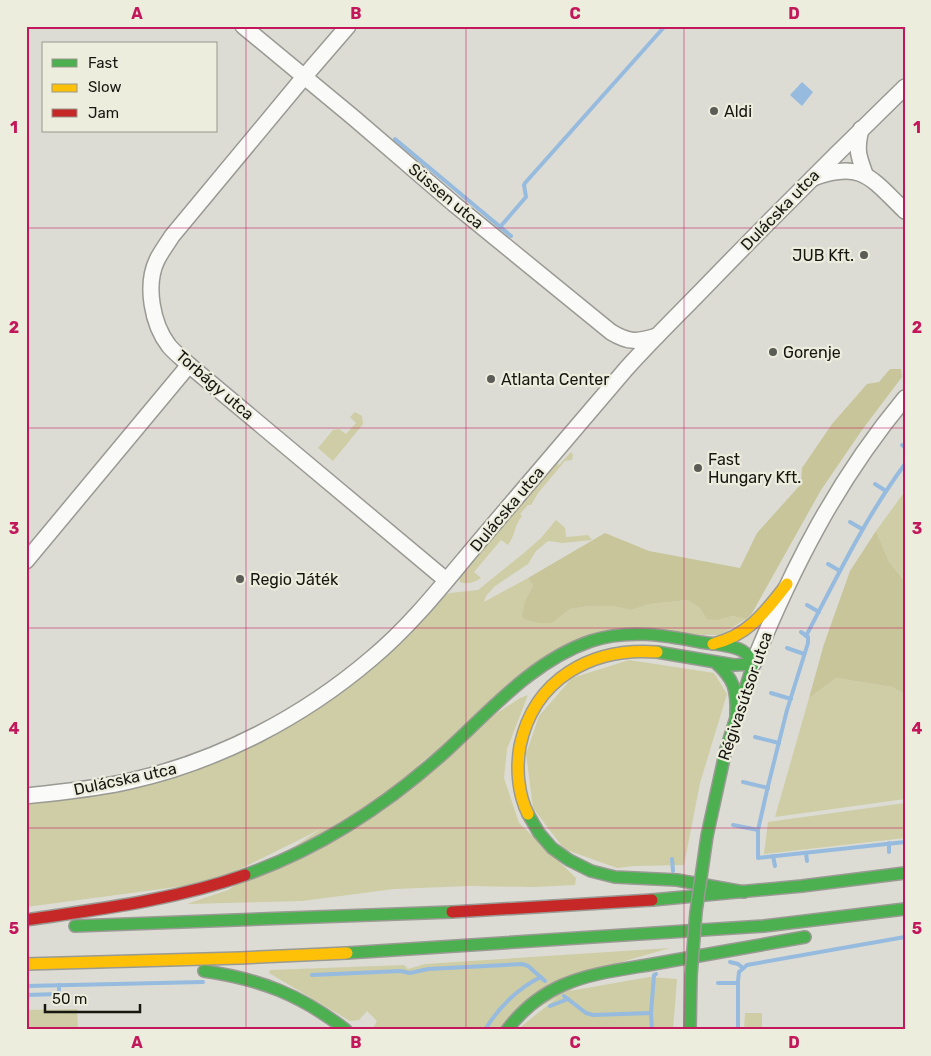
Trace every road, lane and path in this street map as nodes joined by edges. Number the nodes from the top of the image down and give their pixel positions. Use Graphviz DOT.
graph roads {
  1 [pos="243,26"];
  2 [pos="348,26"];
  3 [pos="304,76"];
  4 [pos="905,87"];
  5 [pos="861,129"];
  6 [pos="865,174"];
  7 [pos="809,179"];
  8 [pos="905,211"];
  9 [pos="658,335"];
  10 [pos="189,365"];
  11 [pos="905,398"];
  12 [pos="26,561"];
  13 [pos="446,580"];
  14 [pos="786,584"];
  15 [pos="710,644"];
  16 [pos="715,662"];
  17 [pos="753,664"];
  18 [pos="736,715"];
  19 [pos="26,796"];
  20 [pos="905,874"];
  21 [pos="744,892"];
  22 [pos="900,909"];
  23 [pos="26,920"];
  24 [pos="870,925"];
  25 [pos="26,928"];
  26 [pos="812,936"];
  27 [pos="56,963"];
  28 [pos="26,964"];
  29 [pos="346,1030"];
  30 [pos="508,1030"];
  31 [pos="690,1030"];
  1 -- 3 [label="street, Süssen utca"];
  2 -- 3 [label="street, Torbágy utca"];
  3 -- 9 [label="street, Süssen utca"];
  3 -- 10 [label="street, Torbágy utca"];
  4 -- 5 [label="street, Dulácska utca"];
  5 -- 6 [label="street"];
  5 -- 7 [label="street, Dulácska utca"];
  6 -- 7 [label="street"];
  6 -- 8 [label="street"];
  7 -- 9 [label="street, Dulácska utca"];
  9 -- 13 [label="street, Dulácska utca"];
  10 -- 12 [label="street"];
  10 -- 13 [label="street, Torbágy utca"];
  11 -- 14 [label="street, Régivasútsor utca"];
  13 -- 19 [label="street, Dulácska utca"];
  14 -- 15 [label="main road"];
  14 -- 17 [label="street, Régivasútsor utca"];
  15 -- 17 [label="main road"];
  15 -- 23 [label="main road"];
  16 -- 17 [label="main road"];
  16 -- 18 [label="main road"];
  16 -- 21 [label="main road"];
  17 -- 18 [label="main road, Régivasútsor utca"];
  18 -- 31 [label="main road, Régivasútsor utca, bridge"];
  20 -- 21 [label="main road"];
  21 -- 25 [label="main road"];
  22 -- 24 [label="main road"];
  22 -- 27 [label="main road"];
  26 -- 30 [label="main road"];
  27 -- 28 [label="main road"];
  27 -- 29 [label="main road"];
}
